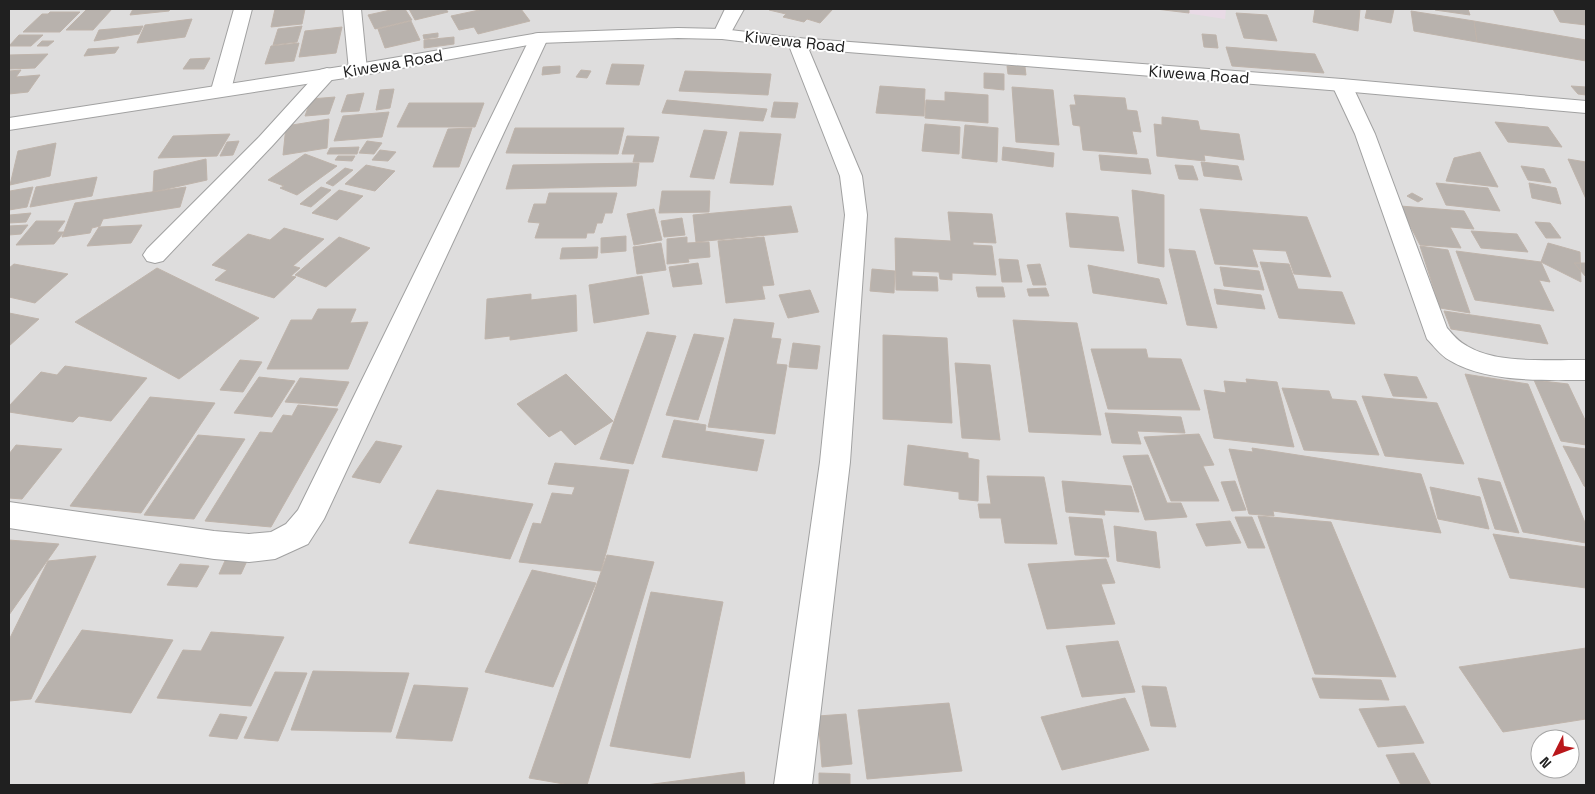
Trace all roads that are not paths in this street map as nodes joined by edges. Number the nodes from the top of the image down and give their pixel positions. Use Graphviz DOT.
graph roads {
  1 [pos="243,9"];
  2 [pos="352,9"];
  3 [pos="735,9"];
  4 [pos="722,34"];
  5 [pos="539,38"];
  6 [pos="797,43"];
  7 [pos="358,70"];
  8 [pos="327,74"];
  9 [pos="1342,85"];
  10 [pos="221,90"];
  11 [pos="1586,107"];
  12 [pos="9,124"];
  13 [pos="155,255"];
  14 [pos="1586,370"];
  15 [pos="9,515"];
  16 [pos="793,785"];
  1 -- 10 [label="street"];
  2 -- 7 [label="street"];
  3 -- 4 [label="street"];
  4 -- 5 [label="street, Kiwewa Road"];
  4 -- 6 [label="street, Kiwewa Road"];
  5 -- 7 [label="street, Kiwewa Road"];
  5 -- 15 [label="street"];
  6 -- 9 [label="street, Kiwewa Road"];
  6 -- 16 [label="street"];
  7 -- 8 [label="street, Kiwewa Road"];
  8 -- 10 [label="street, Kiwewa Road"];
  8 -- 13 [label="street"];
  9 -- 11 [label="street, Kiwewa Road"];
  9 -- 14 [label="street"];
  10 -- 12 [label="street, Kiwewa Road"];
}
